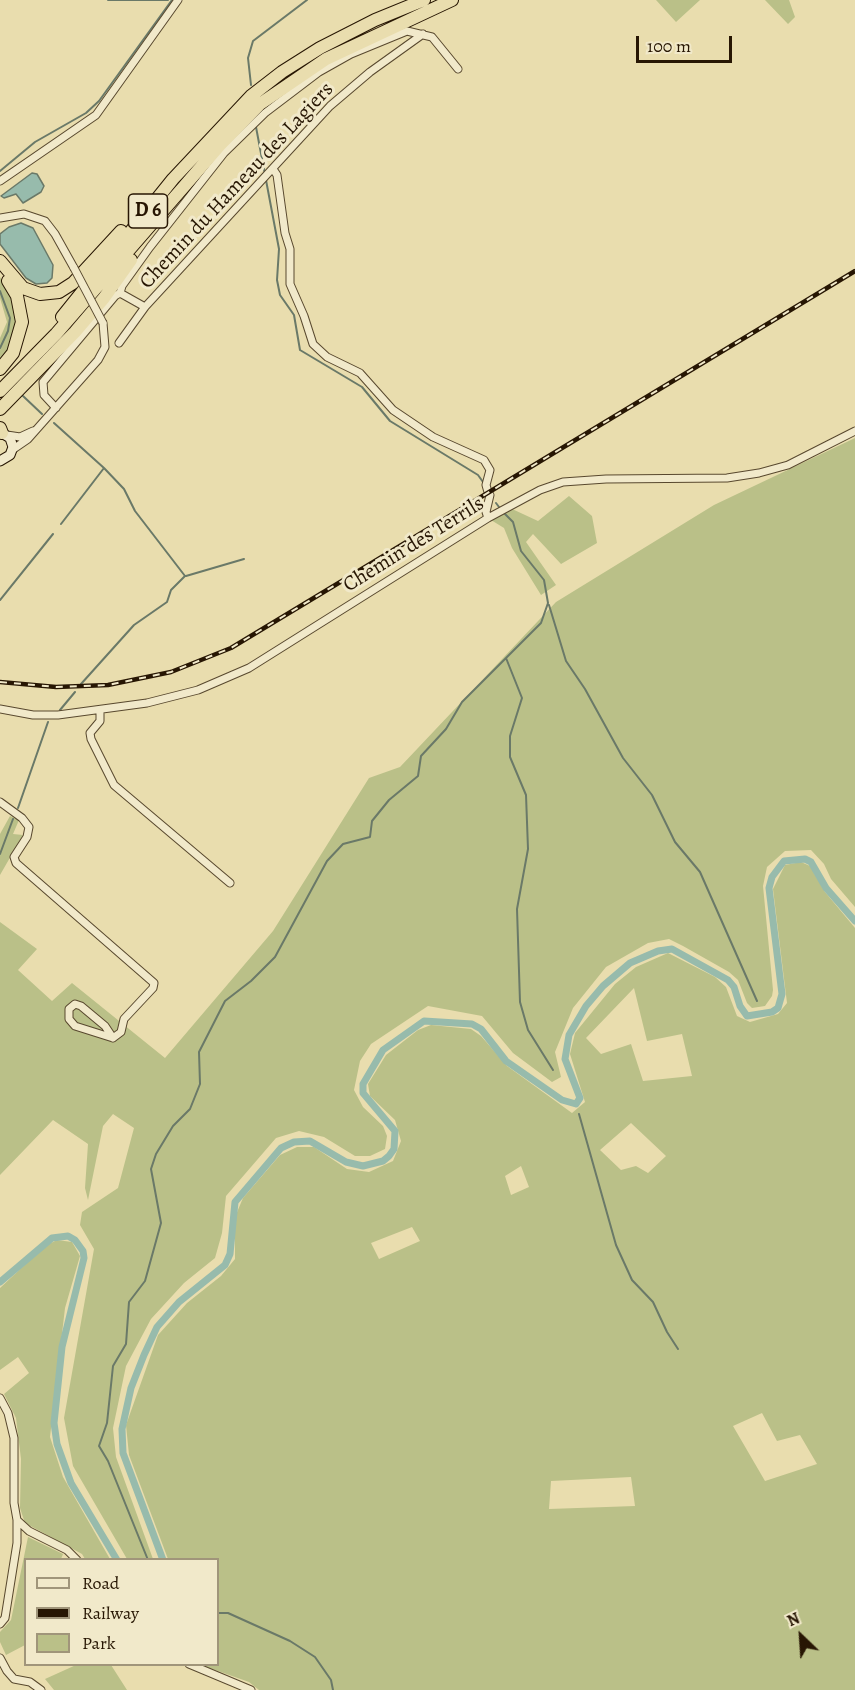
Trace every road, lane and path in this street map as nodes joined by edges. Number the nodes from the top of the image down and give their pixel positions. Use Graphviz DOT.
graph roads {
  1 [pos="178,0"];
  2 [pos="424,0"];
  3 [pos="452,0"];
  4 [pos="423,34"];
  5 [pos="458,69"];
  6 [pos="251,96"];
  7 [pos="273,169"];
  8 [pos="192,177"];
  9 [pos="0,181"];
  10 [pos="2,218"];
  11 [pos="0,261"];
  12 [pos="0,270"];
  13 [pos="120,293"];
  14 [pos="145,307"];
  15 [pos="119,343"];
  16 [pos="0,369"];
  17 [pos="0,380"];
  18 [pos="0,391"];
  19 [pos="56,408"];
  20 [pos="0,409"];
  21 [pos="35,430"];
  22 [pos="855,431"];
  23 [pos="2,432"];
  24 [pos="12,450"];
  25 [pos="1,463"];
  26 [pos="488,518"];
  27 [pos="0,709"];
  28 [pos="100,710"];
  29 [pos="0,802"];
  30 [pos="230,883"];
  31 [pos="113,1038"];
  32 [pos="0,1398"];
  33 [pos="17,1520"];
  34 [pos="75,1558"];
  35 [pos="0,1624"];
  36 [pos="0,1658"];
  37 [pos="191,1666"];
  38 [pos="40,1690"];
  39 [pos="251,1690"];
  1 -- 9 [label="street"];
  2 -- 6 [label="highway, D 6"];
  3 -- 8 [label="highway, D 6"];
  4 -- 5 [label="street"];
  4 -- 7 [label="street, Chemin du Hameau des Lagiers"];
  4 -- 13 [label="street, Chemin du Hameau des Lagiers"];
  6 -- 11 [label="highway"];
  6 -- 17 [label="highway, D 6"];
  7 -- 14 [label="street, Chemin du Hameau des Lagiers"];
  7 -- 26 [label="street"];
  8 -- 18 [label="highway, D 6"];
  8 -- 20 [label="highway"];
  10 -- 19 [label="street, bridge"];
  12 -- 16 [label="highway"];
  13 -- 14 [label="street, Chemin du Hameau des Lagiers"];
  13 -- 19 [label="street, Chemin du Hameau des Lagiers"];
  14 -- 15 [label="street, Chemin du Hameau des Lagiers"];
  19 -- 21 [label="street"];
  21 -- 23 [label="street"];
  21 -- 24 [label="street"];
  22 -- 26 [label="street, Chemin des Terrils"];
  23 -- 24 [label="main road"];
  24 -- 25 [label="main road"];
  26 -- 28 [label="street, Chemin des Terrils"];
  27 -- 28 [label="street, Chemin des Terrils"];
  28 -- 30 [label="street"];
  29 -- 31 [label="street"];
  31 -- 31 [label="street"];
  32 -- 33 [label="street"];
  33 -- 34 [label="street"];
  33 -- 35 [label="street"];
  36 -- 38 [label="street"];
  37 -- 39 [label="street"];
}
